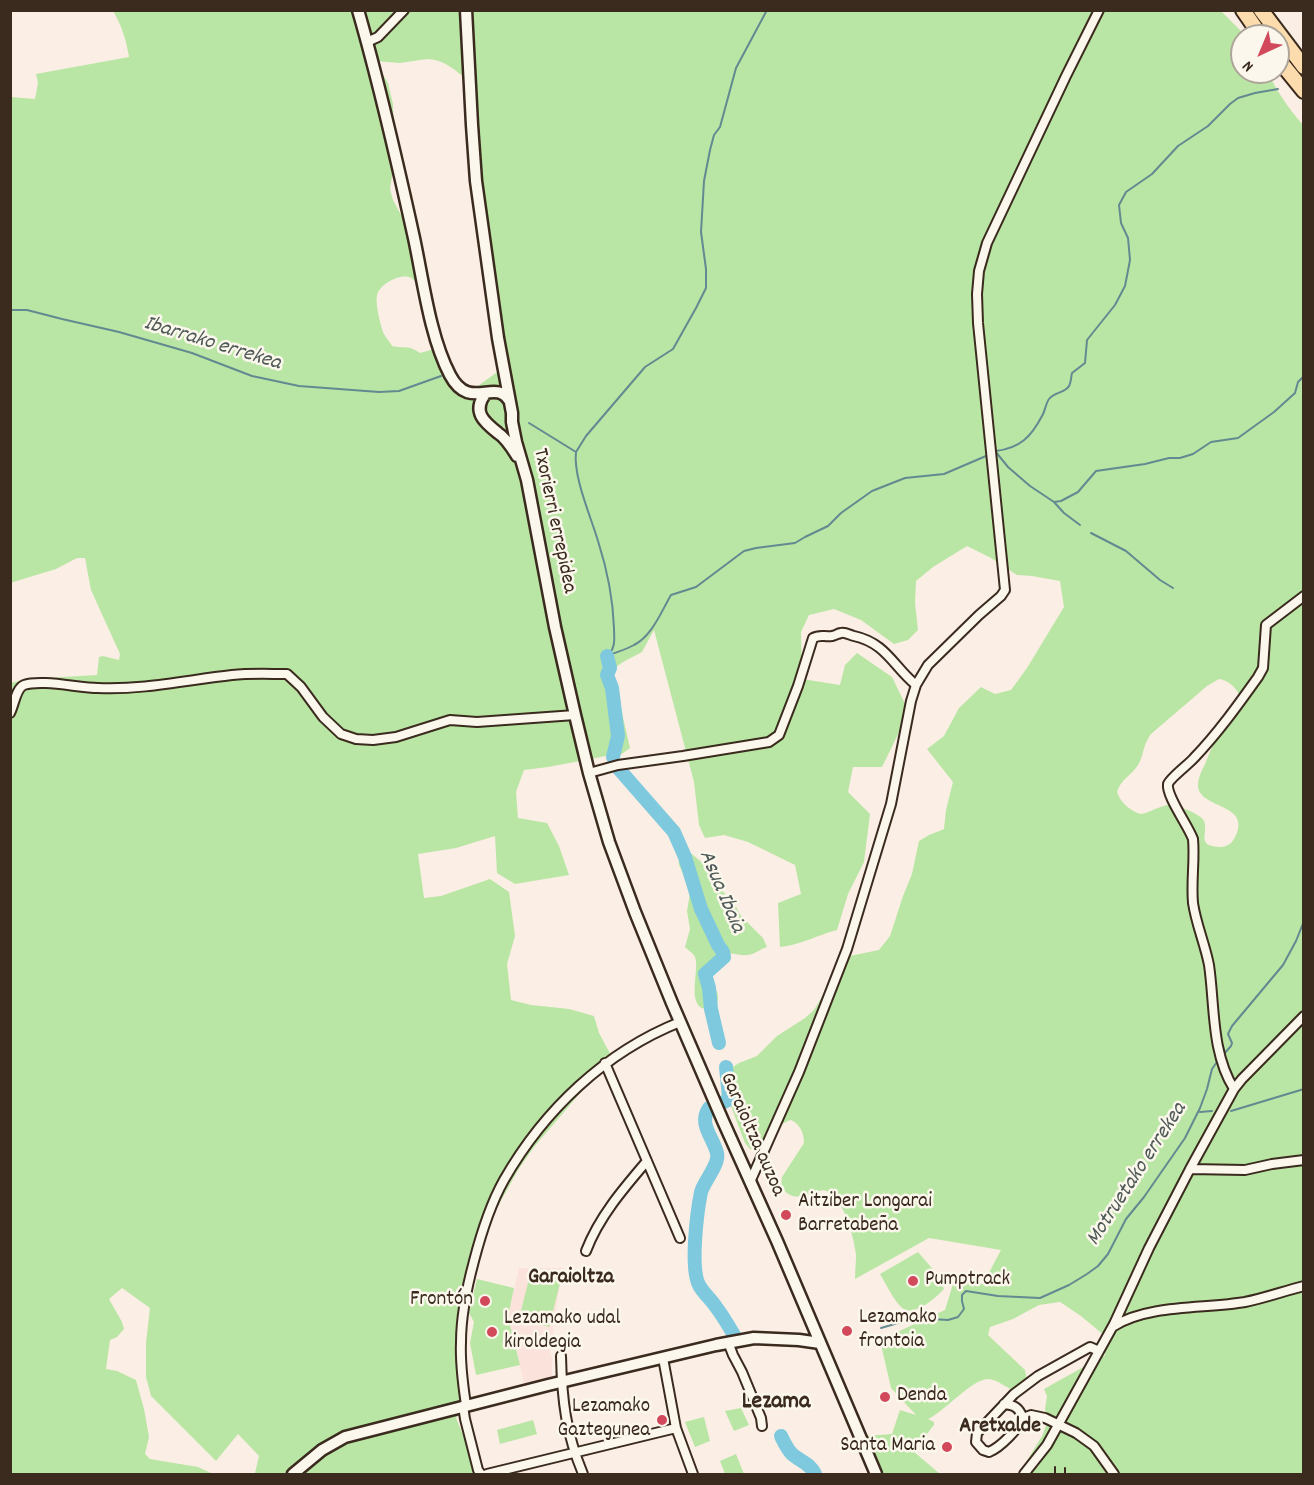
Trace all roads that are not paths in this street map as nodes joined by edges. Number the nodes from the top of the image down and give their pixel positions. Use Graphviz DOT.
graph roads {
  1 [pos="358,10"];
  2 [pos="404,10"];
  3 [pos="466,10"];
  4 [pos="1099,10"];
  5 [pos="1243,10"];
  6 [pos="1261,10"];
  7 [pos="1253,24"];
  8 [pos="367,42"];
  9 [pos="1304,67"];
  10 [pos="1290,74"];
  11 [pos="1304,91"];
  12 [pos="503,367"];
  13 [pos="488,393"];
  14 [pos="510,402"];
  15 [pos="512,422"];
  16 [pos="498,433"];
  17 [pos="522,464"];
  18 [pos="1304,596"];
  19 [pos="916,685"];
  20 [pos="10,713"];
  21 [pos="575,715"];
  22 [pos="589,773"];
  23 [pos="1304,1016"];
  24 [pos="680,1022"];
  25 [pos="605,1064"];
  26 [pos="1234,1089"];
  27 [pos="1304,1160"];
  28 [pos="647,1161"];
  29 [pos="1190,1169"];
  30 [pos="750,1182"];
  31 [pos="680,1238"];
  32 [pos="586,1251"];
  33 [pos="1304,1286"];
  34 [pos="1113,1326"];
  35 [pos="728,1342"];
  36 [pos="820,1343"];
  37 [pos="1099,1351"];
  38 [pos="561,1356"];
  39 [pos="663,1358"];
  40 [pos="561,1382"];
  41 [pos="1005,1404"];
  42 [pos="465,1406"];
  43 [pos="1023,1418"];
  44 [pos="1059,1425"];
  45 [pos="762,1426"];
  46 [pos="676,1428"];
  47 [pos="574,1453"];
  48 [pos="292,1474"];
  49 [pos="481,1474"];
  50 [pos="487,1474"];
  51 [pos="583,1474"];
  52 [pos="693,1474"];
  53 [pos="876,1474"];
  54 [pos="1024,1474"];
  55 [pos="1114,1474"];
  1 -- 8 [label="street"];
  2 -- 8 [label="street"];
  3 -- 12 [label="street, Txorierri errepidea"];
  4 -- 19 [label="street"];
  5 -- 7 [label="highway"];
  6 -- 9 [label="highway"];
  8 -- 13 [label="street"];
  10 -- 11 [label="highway"];
  12 -- 13 [label="street"];
  12 -- 14 [label="street, Txorierri errepidea"];
  13 -- 14 [label="street"];
  13 -- 16 [label="street"];
  14 -- 15 [label="street, Txorierri errepidea"];
  15 -- 16 [label="street"];
  15 -- 17 [label="street, Txorierri errepidea"];
  16 -- 17 [label="street"];
  17 -- 21 [label="street, Txorierri errepidea"];
  18 -- 26 [label="street"];
  19 -- 22 [label="street"];
  19 -- 30 [label="street"];
  20 -- 21 [label="street"];
  21 -- 22 [label="street, Txorierri errepidea"];
  22 -- 24 [label="street, Txorierri errepidea"];
  23 -- 26 [label="street"];
  24 -- 25 [label="street"];
  24 -- 30 [label="street, Garaioltza auzoa"];
  25 -- 28 [label="street"];
  25 -- 42 [label="street"];
  26 -- 29 [label="street"];
  27 -- 29 [label="street"];
  28 -- 31 [label="street"];
  28 -- 32 [label="street"];
  29 -- 34 [label="street"];
  30 -- 36 [label="street, Garaioltza auzoa"];
  33 -- 34 [label="street"];
  34 -- 37 [label="street"];
  35 -- 36 [label="street"];
  35 -- 39 [label="street"];
  35 -- 45 [label="street"];
  36 -- 53 [label="street, Garaioltza auzoa"];
  37 -- 41 [label="street"];
  37 -- 44 [label="street"];
  38 -- 40 [label="street"];
  39 -- 40 [label="street"];
  39 -- 46 [label="street"];
  40 -- 42 [label="street"];
  40 -- 47 [label="street"];
  41 -- 43 [label="street"];
  41 -- 43 [label="street"];
  42 -- 48 [label="street"];
  42 -- 49 [label="street"];
  43 -- 44 [label="street"];
  44 -- 54 [label="street"];
  44 -- 55 [label="street"];
  46 -- 47 [label="street"];
  46 -- 52 [label="street"];
  47 -- 50 [label="street"];
  47 -- 51 [label="street"];
}
